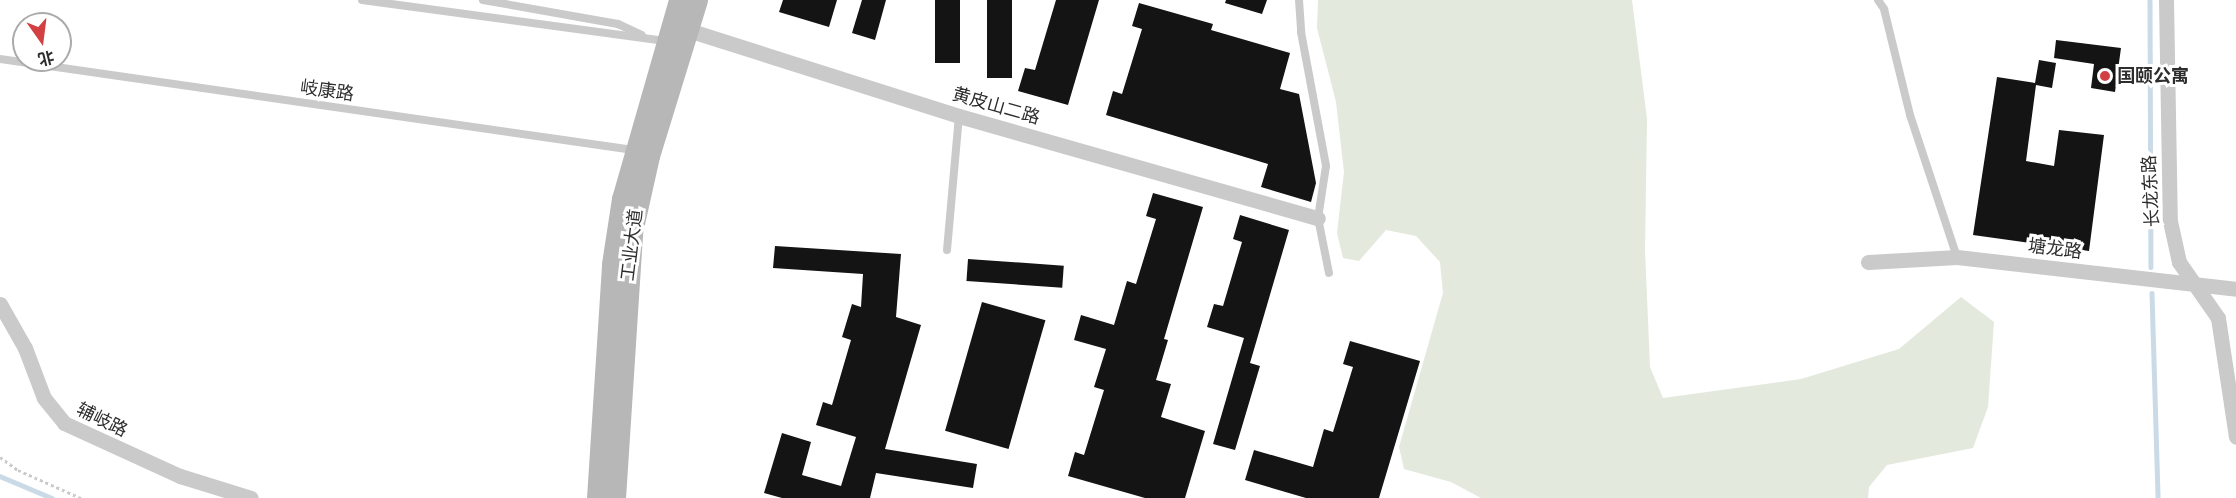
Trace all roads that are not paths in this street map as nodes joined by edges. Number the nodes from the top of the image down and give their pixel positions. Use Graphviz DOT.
graph roads {
  1 [pos="362,0"];
  2 [pos="483,0"];
  3 [pos="680,0"];
  4 [pos="697,0"];
  5 [pos="1299,0"];
  6 [pos="1878,0"];
  7 [pos="2166,0"];
  8 [pos="688,30"];
  9 [pos="658,39"];
  10 [pos="0,59"];
  11 [pos="959,116"];
  12 [pos="641,153"];
  13 [pos="1318,218"];
  14 [pos="947,250"];
  15 [pos="1957,256"];
  16 [pos="1868,262"];
  17 [pos="1329,273"];
  18 [pos="2193,285"];
  19 [pos="2236,289"];
  20 [pos="0,304"];
  21 [pos="2236,438"];
  22 [pos="251,498"];
  23 [pos="597,498"];
  24 [pos="615,498"];
  1 -- 9 [label="lane"];
  2 -- 9 [label="lane"];
  3 -- 9 [label="street, 工业大道"];
  4 -- 8 [label="street, 工业大道"];
  5 -- 13 [label="lane"];
  6 -- 15 [label="lane"];
  7 -- 18 [label="street, 长龙东路"];
  8 -- 9 [label="street"];
  8 -- 11 [label="street, 黄皮山二路"];
  8 -- 12 [label="street, 工业大道"];
  9 -- 12 [label="street, 工业大道"];
  10 -- 12 [label="lane, 岐康路"];
  11 -- 13 [label="street, 黄皮山二路"];
  11 -- 14 [label="lane"];
  12 -- 23 [label="street, 工业大道"];
  12 -- 24 [label="street, 工业大道"];
  13 -- 17 [label="lane"];
  15 -- 16 [label="street, 塘龙路"];
  15 -- 18 [label="street, 塘龙路"];
  18 -- 19 [label="street, 塘龙路"];
  18 -- 21 [label="street, 长龙东路"];
  20 -- 22 [label="street, 辅岐路"];
}
